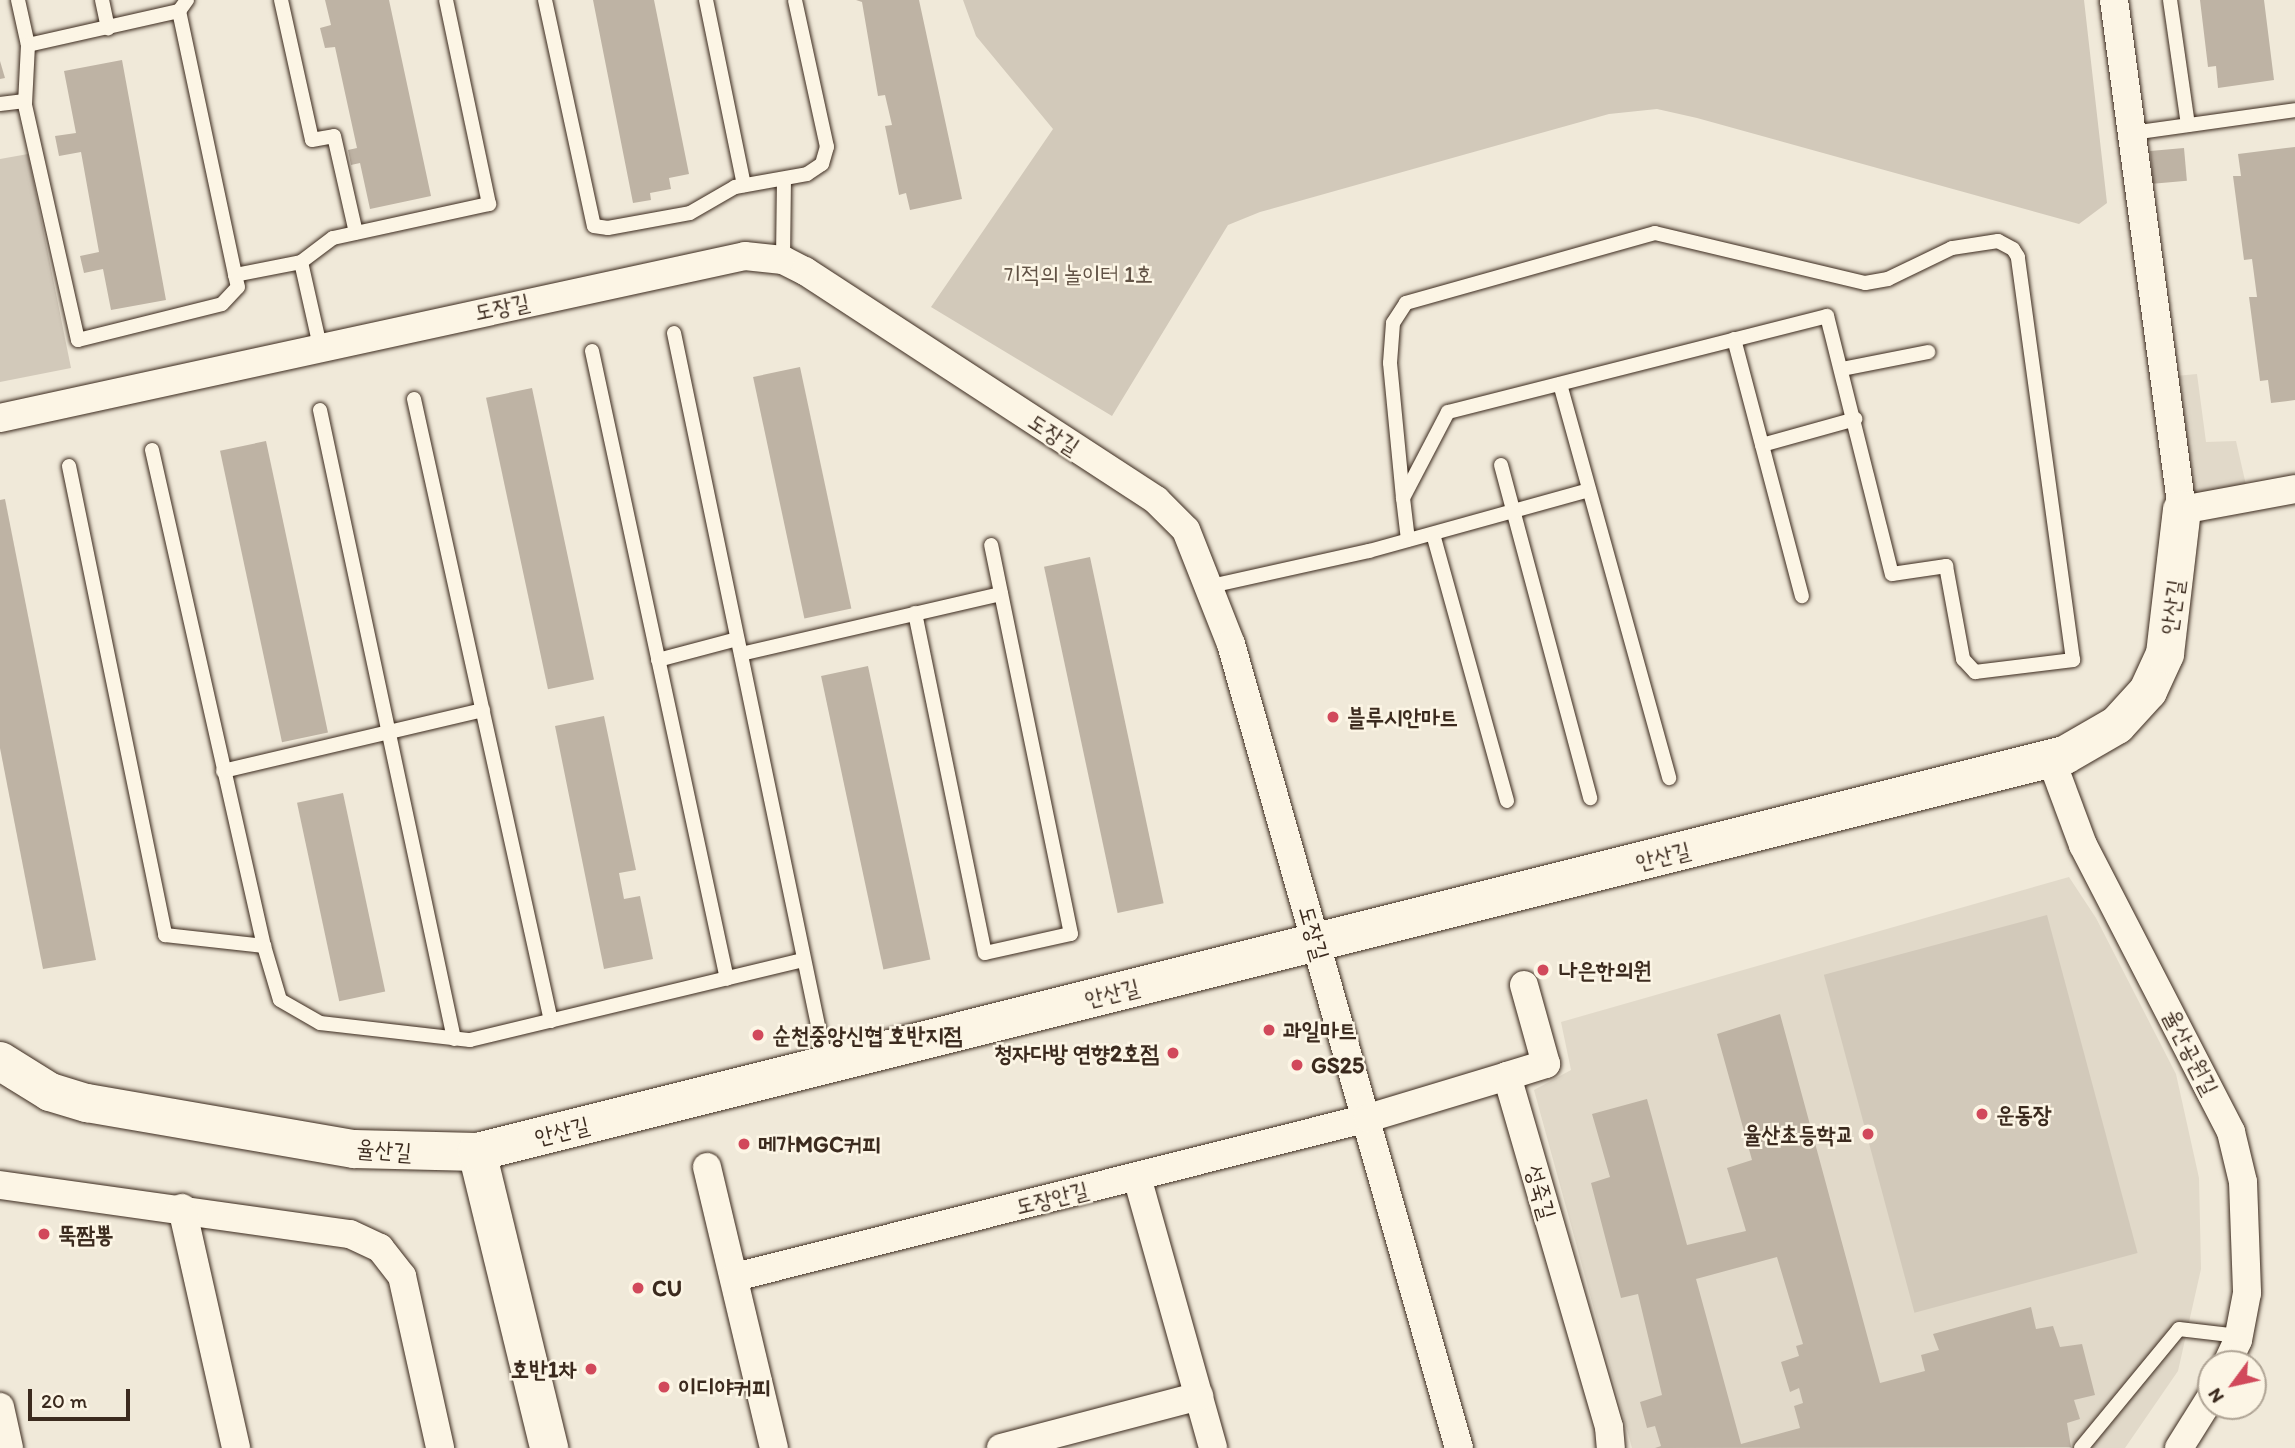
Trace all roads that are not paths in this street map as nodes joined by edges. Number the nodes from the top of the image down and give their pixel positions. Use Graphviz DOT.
graph roads {
  1 [pos="18,0"];
  2 [pos="102,0"];
  3 [pos="281,0"];
  4 [pos="446,0"];
  5 [pos="545,0"];
  6 [pos="706,0"];
  7 [pos="795,0"];
  8 [pos="2114,0"];
  9 [pos="2170,0"];
  10 [pos="183,6"];
  11 [pos="108,28"];
  12 [pos="28,45"];
  13 [pos="25,101"];
  14 [pos="0,104"];
  15 [pos="2295,110"];
  16 [pos="2188,125"];
  17 [pos="2132,133"];
  18 [pos="784,179"];
  19 [pos="744,185"];
  20 [pos="356,233"];
  21 [pos="783,260"];
  22 [pos="301,262"];
  23 [pos="235,275"];
  24 [pos="674,333"];
  25 [pos="1734,339"];
  26 [pos="320,346"];
  27 [pos="592,351"];
  28 [pos="1928,352"];
  29 [pos="1842,369"];
  30 [pos="1560,384"];
  31 [pos="414,399"];
  32 [pos="320,410"];
  33 [pos="0,418"];
  34 [pos="1854,419"];
  35 [pos="1762,445"];
  36 [pos="152,450"];
  37 [pos="1501,465"];
  38 [pos="69,466"];
  39 [pos="2295,489"];
  40 [pos="1589,490"];
  41 [pos="1403,498"];
  42 [pos="2182,510"];
  43 [pos="1513,511"];
  44 [pos="1433,534"];
  45 [pos="1408,540"];
  46 [pos="991,545"];
  47 [pos="1211,586"];
  48 [pos="1001,594"];
  49 [pos="1801,596"];
  50 [pos="915,613"];
  51 [pos="739,647"];
  52 [pos="658,660"];
  53 [pos="483,710"];
  54 [pos="389,732"];
  55 [pos="2051,759"];
  56 [pos="223,771"];
  57 [pos="1669,778"];
  58 [pos="1590,798"];
  59 [pos="1507,801"];
  60 [pos="1316,942"];
  61 [pos="264,946"];
  62 [pos="804,960"];
  63 [pos="727,979"];
  64 [pos="1524,985"];
  65 [pos="551,1021"];
  66 [pos="454,1039"];
  67 [pos="0,1060"];
  68 [pos="826,1065"];
  69 [pos="1507,1076"];
  70 [pos="1368,1118"];
  71 [pos="477,1152"];
  72 [pos="708,1167"];
  73 [pos="1137,1177"];
  74 [pos="0,1185"];
  75 [pos="182,1208"];
  76 [pos="735,1277"];
  77 [pos="2239,1336"];
  78 [pos="2233,1350"];
  79 [pos="1199,1396"];
  80 [pos="0,1407"];
  81 [pos="2197,1419"];
  82 [pos="9,1448"];
  83 [pos="236,1448"];
  84 [pos="440,1448"];
  85 [pos="549,1448"];
  86 [pos="774,1448"];
  87 [pos="1001,1448"];
  88 [pos="1213,1448"];
  89 [pos="1459,1448"];
  90 [pos="1611,1448"];
  91 [pos="2081,1448"];
  92 [pos="2179,1448"];
  1 -- 12 [label="lane"];
  2 -- 11 [label="lane"];
  3 -- 20 [label="lane"];
  4 -- 20 [label="lane"];
  5 -- 19 [label="lane"];
  6 -- 19 [label="lane"];
  7 -- 18 [label="lane"];
  8 -- 17 [label="street, 안산길"];
  9 -- 16 [label="lane"];
  10 -- 11 [label="lane"];
  10 -- 23 [label="lane"];
  11 -- 12 [label="lane"];
  12 -- 13 [label="lane"];
  13 -- 14 [label="lane"];
  13 -- 23 [label="lane"];
  15 -- 16 [label="lane"];
  16 -- 17 [label="lane"];
  17 -- 42 [label="street, 안산길"];
  18 -- 19 [label="lane"];
  18 -- 21 [label="lane"];
  20 -- 22 [label="lane"];
  21 -- 26 [label="street, 도장길"];
  21 -- 47 [label="street, 도장길"];
  22 -- 23 [label="lane"];
  22 -- 26 [label="lane"];
  24 -- 51 [label="lane"];
  25 -- 29 [label="lane"];
  25 -- 30 [label="lane"];
  25 -- 35 [label="lane"];
  26 -- 33 [label="street, 도장길"];
  27 -- 52 [label="lane"];
  28 -- 29 [label="lane"];
  29 -- 34 [label="lane"];
  30 -- 40 [label="lane"];
  30 -- 41 [label="lane"];
  31 -- 53 [label="lane"];
  32 -- 54 [label="lane"];
  34 -- 35 [label="lane"];
  34 -- 41 [label="lane"];
  35 -- 49 [label="lane"];
  36 -- 56 [label="lane"];
  37 -- 43 [label="lane"];
  38 -- 61 [label="lane"];
  39 -- 42 [label="street"];
  40 -- 43 [label="lane"];
  40 -- 57 [label="lane"];
  41 -- 45 [label="lane"];
  42 -- 55 [label="street, 안산길"];
  43 -- 44 [label="lane"];
  43 -- 58 [label="lane"];
  44 -- 45 [label="lane"];
  44 -- 59 [label="lane"];
  45 -- 47 [label="lane"];
  46 -- 48 [label="lane"];
  47 -- 60 [label="street, 도장길"];
  48 -- 50 [label="lane"];
  48 -- 50 [label="lane"];
  50 -- 51 [label="lane"];
  51 -- 52 [label="lane"];
  51 -- 62 [label="lane"];
  52 -- 63 [label="lane"];
  53 -- 54 [label="lane"];
  53 -- 65 [label="lane"];
  54 -- 56 [label="lane"];
  54 -- 66 [label="lane"];
  55 -- 60 [label="street, 안산길"];
  55 -- 77 [label="street, 율산공원길"];
  56 -- 61 [label="lane"];
  60 -- 68 [label="street, 안산길"];
  60 -- 70 [label="street, 도장길"];
  61 -- 66 [label="lane"];
  62 -- 63 [label="lane"];
  62 -- 68 [label="lane"];
  63 -- 65 [label="lane"];
  64 -- 69 [label="street"];
  65 -- 66 [label="lane"];
  67 -- 71 [label="street, 율산길"];
  68 -- 71 [label="street, 안산길"];
  69 -- 70 [label="street"];
  69 -- 90 [label="street, 성죽길"];
  70 -- 73 [label="street, 도장안길"];
  70 -- 89 [label="street, 도장길"];
  71 -- 85 [label="street"];
  72 -- 76 [label="street"];
  73 -- 76 [label="street, 도장안길"];
  73 -- 79 [label="street"];
  74 -- 75 [label="street"];
  75 -- 83 [label="street"];
  75 -- 84 [label="street"];
  76 -- 86 [label="street"];
  77 -- 78 [label="street, 율산공원길"];
  77 -- 91 [label="lane"];
  79 -- 87 [label="street"];
  79 -- 88 [label="street"];
  80 -- 82 [label="street"];
  81 -- 92 [label="street"];
}
